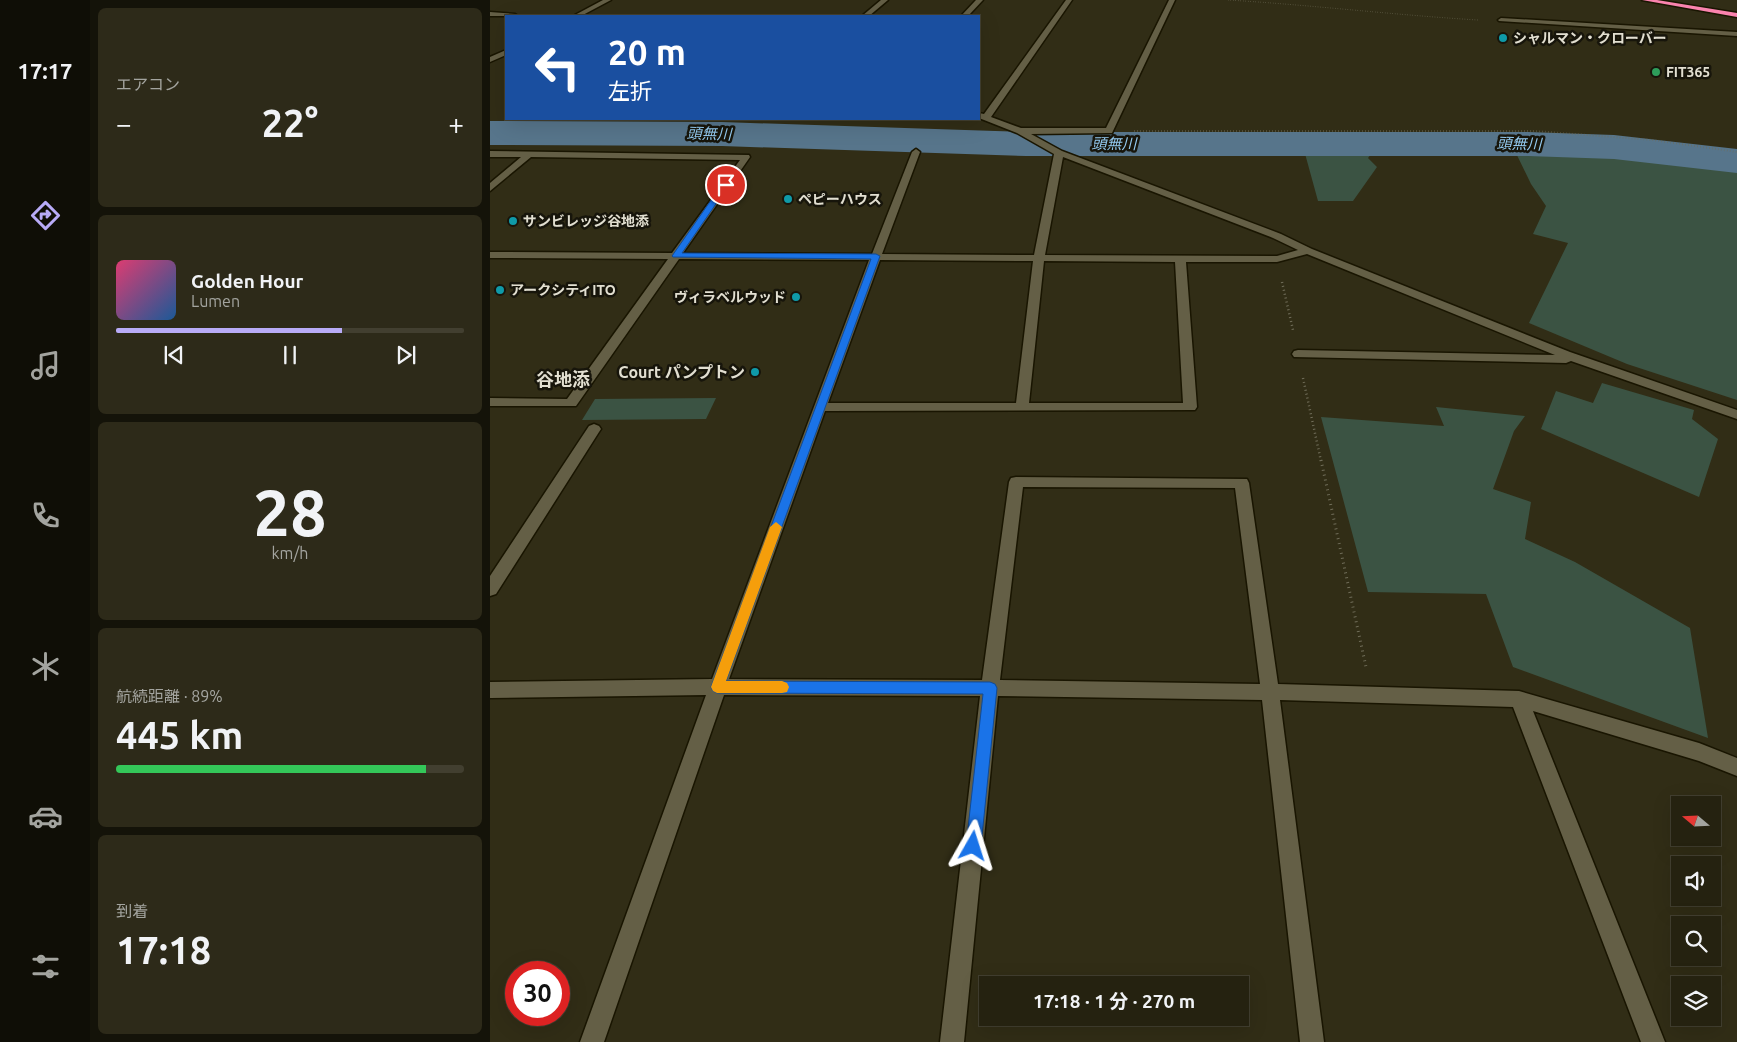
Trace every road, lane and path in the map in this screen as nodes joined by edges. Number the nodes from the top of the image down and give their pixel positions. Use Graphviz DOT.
graph roads {
  1 [pos="608,0"];
  2 [pos="885,0"];
  3 [pos="980,0"];
  4 [pos="1069,0"];
  5 [pos="1172,0"];
  6 [pos="1228,0"];
  7 [pos="1645,0"];
  8 [pos="490,14"];
  9 [pos="505,15"];
  10 [pos="578,15"];
  11 [pos="866,15"];
  12 [pos="965,15"];
  13 [pos="1737,15"];
  14 [pos="1502,20"];
  15 [pos="1737,34"];
  16 [pos="505,53"];
  17 [pos="490,61"];
  18 [pos="505,63"];
  19 [pos="982,117"];
  20 [pos="1109,131"];
  21 [pos="1020,132"];
  22 [pos="916,152"];
  23 [pos="1059,152"];
  24 [pos="1737,152"];
  25 [pos="490,154"];
  26 [pos="529,154"];
  27 [pos="490,188"];
  28 [pos="1308,252"];
  29 [pos="490,255"];
  30 [pos="676,256"];
  31 [pos="876,256"];
  32 [pos="1039,259"];
  33 [pos="1277,259"];
  34 [pos="1180,260"];
  35 [pos="1298,354"];
  36 [pos="1578,360"];
  37 [pos="490,402"];
  38 [pos="820,407"];
  39 [pos="1022,407"];
  40 [pos="1737,416"];
  41 [pos="594,429"];
  42 [pos="490,589"];
  43 [pos="717,687"];
  44 [pos="990,688"];
  45 [pos="490,690"];
  46 [pos="1270,692"];
  47 [pos="1372,694"];
  48 [pos="1519,699"];
  49 [pos="1737,767"];
  50 [pos="592,1042"];
  51 [pos="952,1042"];
  52 [pos="1312,1042"];
  53 [pos="1653,1042"];
  1 -- 10 [label="street"];
  2 -- 11 [label="street"];
  3 -- 12 [label="street"];
  4 -- 19 [label="street"];
  5 -- 20 [label="street"];
  6 -- 14 [label="path"];
  7 -- 13 [label="highway"];
  8 -- 9 [label="street"];
  14 -- 15 [label="street"];
  16 -- 17 [label="street"];
  17 -- 18 [label="street"];
  19 -- 21 [label="street"];
  20 -- 21 [label="street"];
  20 -- 24 [label="path"];
  21 -- 23 [label="street"];
  22 -- 31 [label="street"];
  23 -- 28 [label="street"];
  23 -- 32 [label="street"];
  25 -- 26 [label="street"];
  26 -- 27 [label="street"];
  26 -- 30 [label="street"];
  28 -- 33 [label="street"];
  28 -- 36 [label="street"];
  29 -- 30 [label="street"];
  30 -- 31 [label="street"];
  30 -- 37 [label="street"];
  31 -- 32 [label="street"];
  31 -- 38 [label="street"];
  32 -- 34 [label="street"];
  32 -- 39 [label="street"];
  33 -- 34 [label="street"];
  33 -- 35 [label="path"];
  34 -- 39 [label="street"];
  35 -- 36 [label="street"];
  35 -- 47 [label="path"];
  36 -- 40 [label="street"];
  38 -- 39 [label="street"];
  38 -- 43 [label="street"];
  41 -- 42 [label="street"];
  43 -- 44 [label="street"];
  43 -- 45 [label="street"];
  43 -- 50 [label="street"];
  44 -- 46 [label="street"];
  44 -- 46 [label="street"];
  44 -- 51 [label="street"];
  46 -- 47 [label="street"];
  46 -- 52 [label="street"];
  47 -- 48 [label="street"];
  48 -- 49 [label="street"];
  48 -- 53 [label="street"];
}
